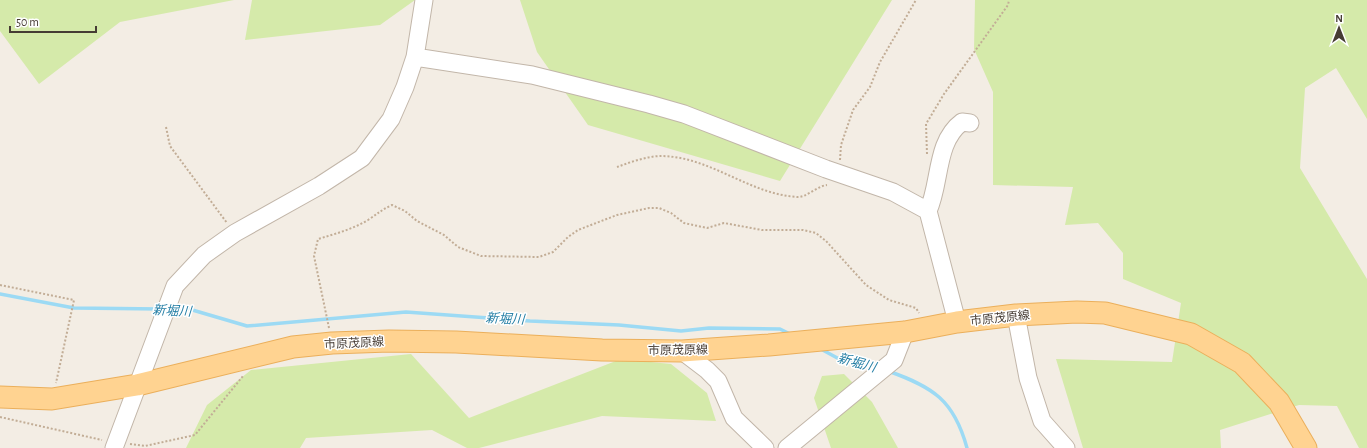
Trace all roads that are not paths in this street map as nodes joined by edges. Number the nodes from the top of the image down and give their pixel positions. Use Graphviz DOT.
graph roads {
  1 [pos="424,0"];
  2 [pos="415,58"];
  3 [pos="970,123"];
  4 [pos="928,212"];
  5 [pos="1016,315"];
  6 [pos="957,322"];
  7 [pos="905,332"];
  8 [pos="682,351"];
  9 [pos="137,385"];
  10 [pos="0,397"];
  11 [pos="114,446"];
  12 [pos="765,448"];
  13 [pos="787,448"];
  14 [pos="1066,448"];
  15 [pos="1306,448"];
  1 -- 2 [label="street"];
  2 -- 4 [label="street"];
  2 -- 9 [label="street"];
  3 -- 4 [label="street"];
  4 -- 6 [label="street"];
  5 -- 6 [label="main road, 市原茂原線"];
  5 -- 14 [label="street"];
  5 -- 15 [label="main road, 市原茂原線"];
  6 -- 7 [label="main road, 市原茂原線"];
  7 -- 8 [label="main road, 市原茂原線"];
  7 -- 13 [label="street"];
  8 -- 9 [label="main road, 市原茂原線"];
  8 -- 12 [label="street"];
  9 -- 10 [label="main road, 市原茂原線"];
  9 -- 11 [label="street"];
}
